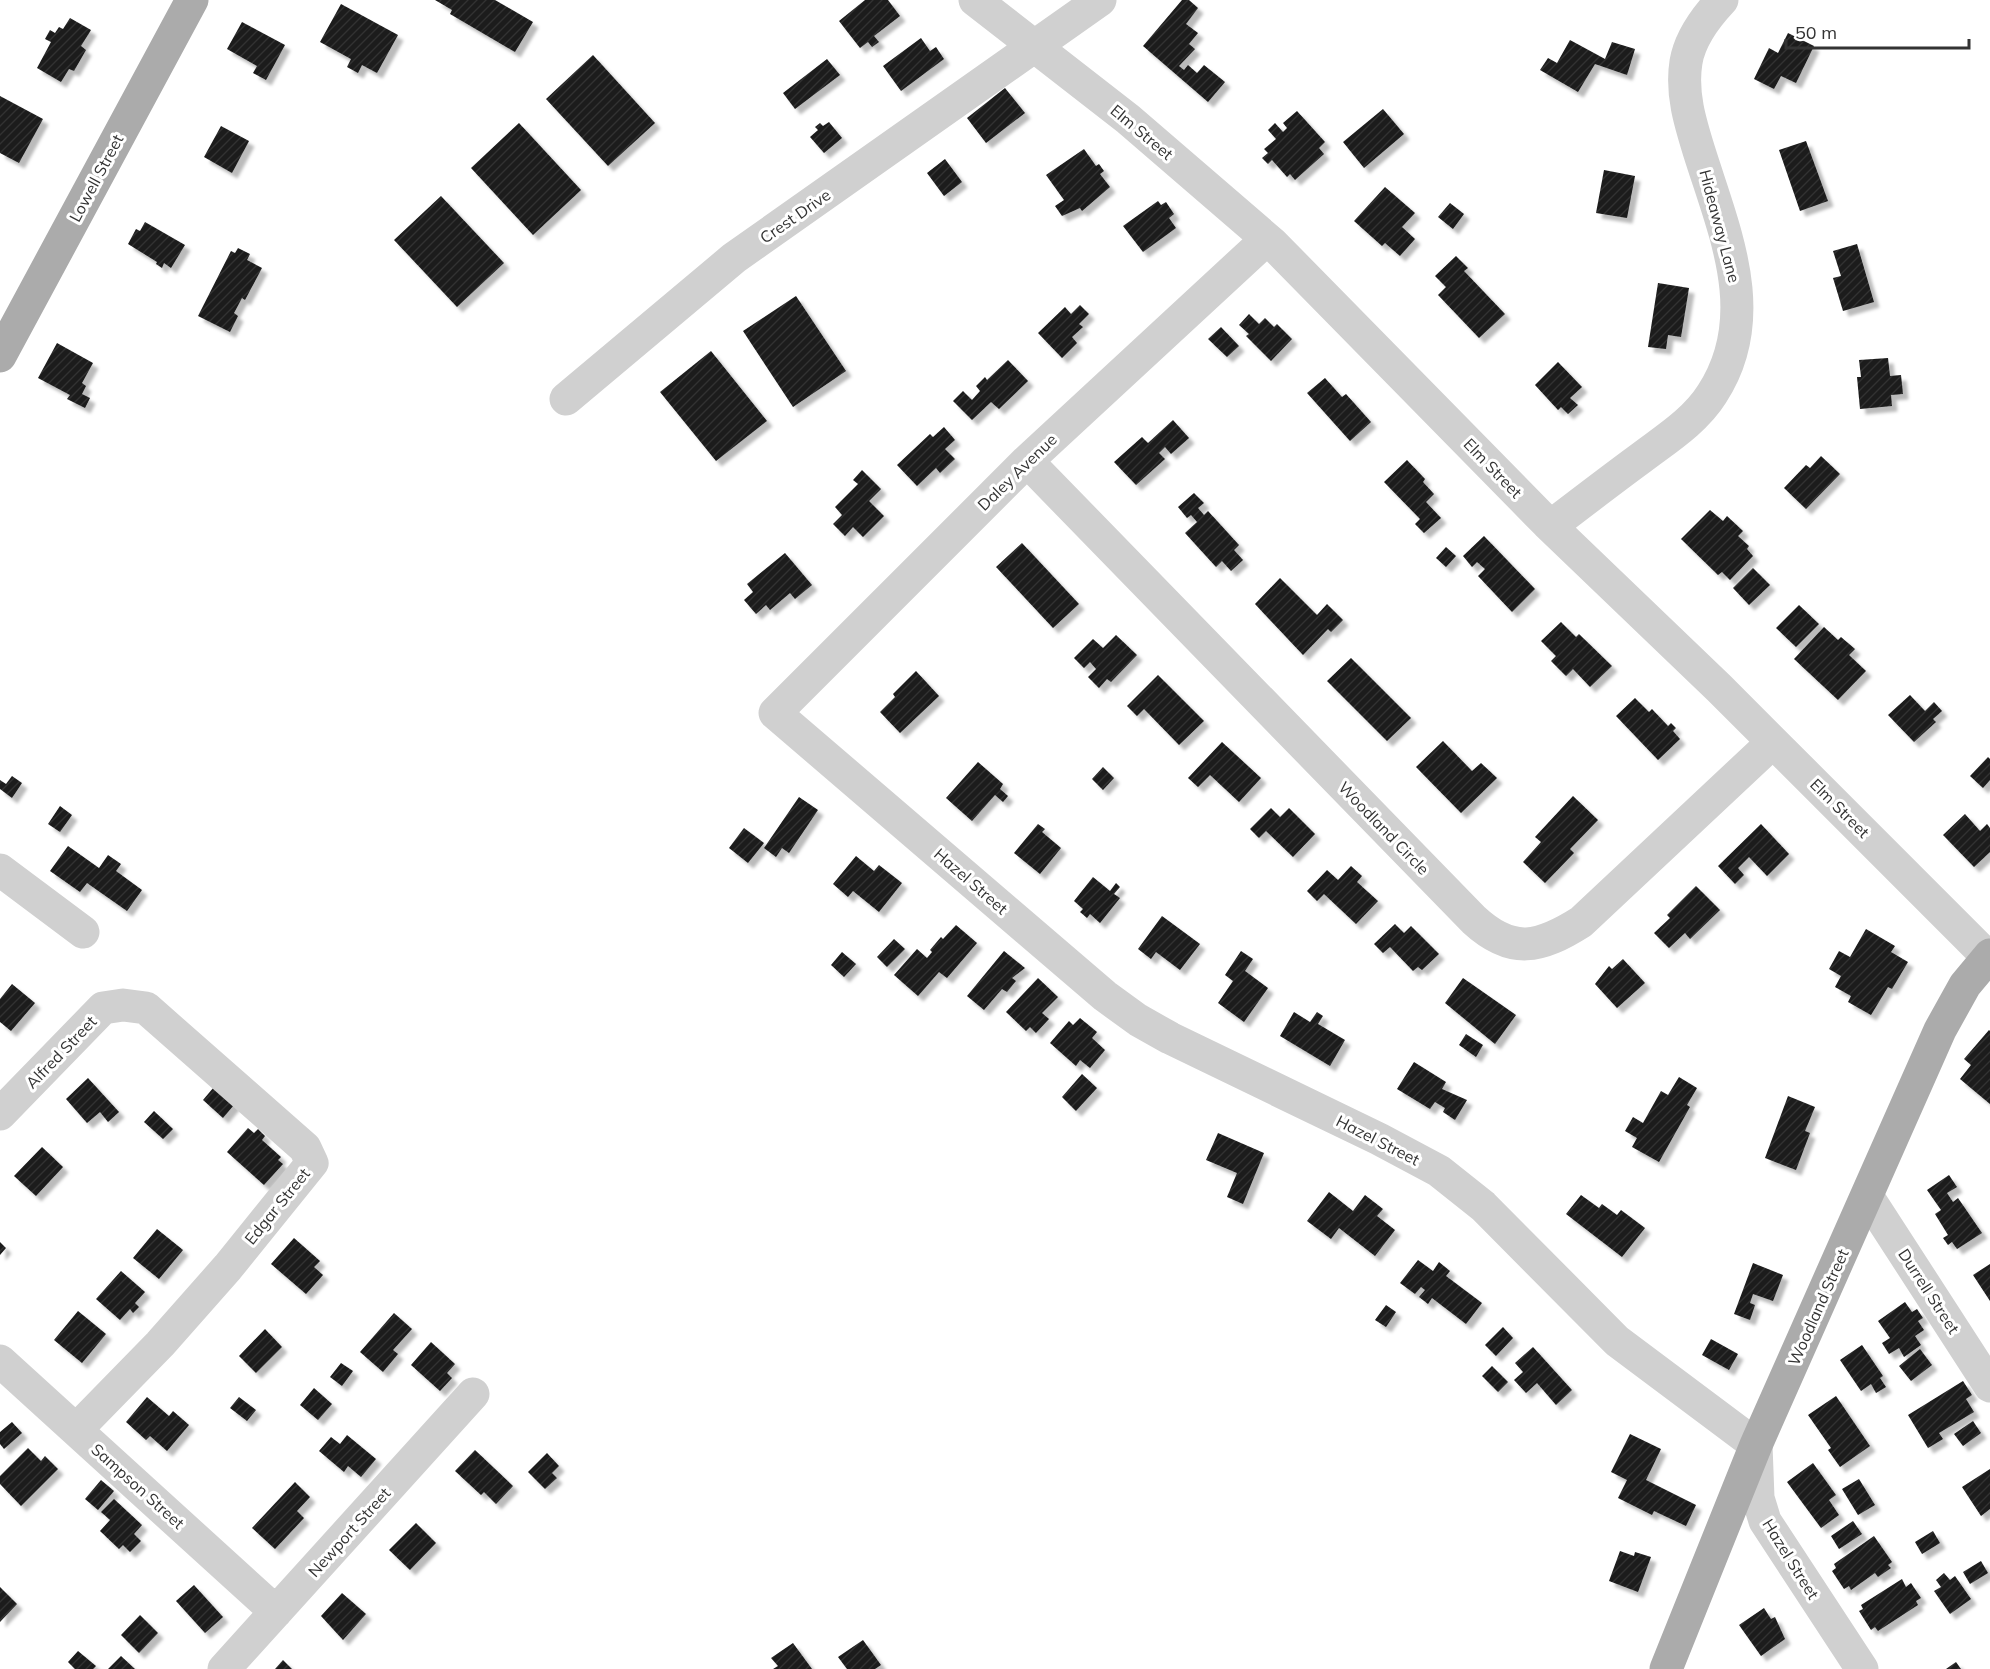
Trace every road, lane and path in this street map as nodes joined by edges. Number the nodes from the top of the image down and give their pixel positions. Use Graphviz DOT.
graph roads {
  1 [pos="192,0"];
  2 [pos="975,0"];
  3 [pos="1100,0"];
  4 [pos="1722,0"];
  5 [pos="1034,45"];
  6 [pos="1267,239"];
  7 [pos="0,356"];
  8 [pos="566,399"];
  9 [pos="1027,461"];
  10 [pos="1551,526"];
  11 [pos="775,713"];
  12 [pos="1773,742"];
  13 [pos="0,870"];
  14 [pos="83,932"];
  15 [pos="1989,957"];
  16 [pos="129,1005"];
  17 [pos="0,1114"];
  18 [pos="1867,1196"];
  19 [pos="0,1361"];
  20 [pos="1990,1386"];
  21 [pos="473,1394"];
  22 [pos="76,1430"];
  23 [pos="1756,1445"];
  24 [pos="276,1612"];
  25 [pos="224,1669"];
  26 [pos="1666,1669"];
  27 [pos="1862,1669"];
  1 -- 7 [label="main road, Lowell Street"];
  2 -- 5 [label="street, Elm Street"];
  3 -- 5 [label="street, Crest Drive"];
  4 -- 10 [label="street, Hideaway Lane"];
  5 -- 6 [label="street, Elm Street"];
  5 -- 8 [label="street, Crest Drive"];
  6 -- 9 [label="street, Daley Avenue"];
  6 -- 10 [label="street, Elm Street"];
  9 -- 11 [label="street, Daley Avenue"];
  9 -- 12 [label="street, Woodland Circle"];
  10 -- 12 [label="street, Elm Street"];
  11 -- 23 [label="street, Hazel Street"];
  12 -- 15 [label="street, Elm Street"];
  13 -- 14 [label="street"];
  15 -- 18 [label="main road, Woodland Street"];
  16 -- 17 [label="street, Alfred Street"];
  16 -- 22 [label="street, Edgar Street"];
  18 -- 20 [label="street, Durrell Street"];
  18 -- 23 [label="main road, Woodland Street"];
  19 -- 22 [label="street, Sampson Street"];
  21 -- 24 [label="street, Newport Street"];
  22 -- 24 [label="street, Sampson Street"];
  23 -- 26 [label="main road, Woodland Street"];
  23 -- 27 [label="street, Hazel Street"];
  24 -- 25 [label="street, Newport Street"];
}
